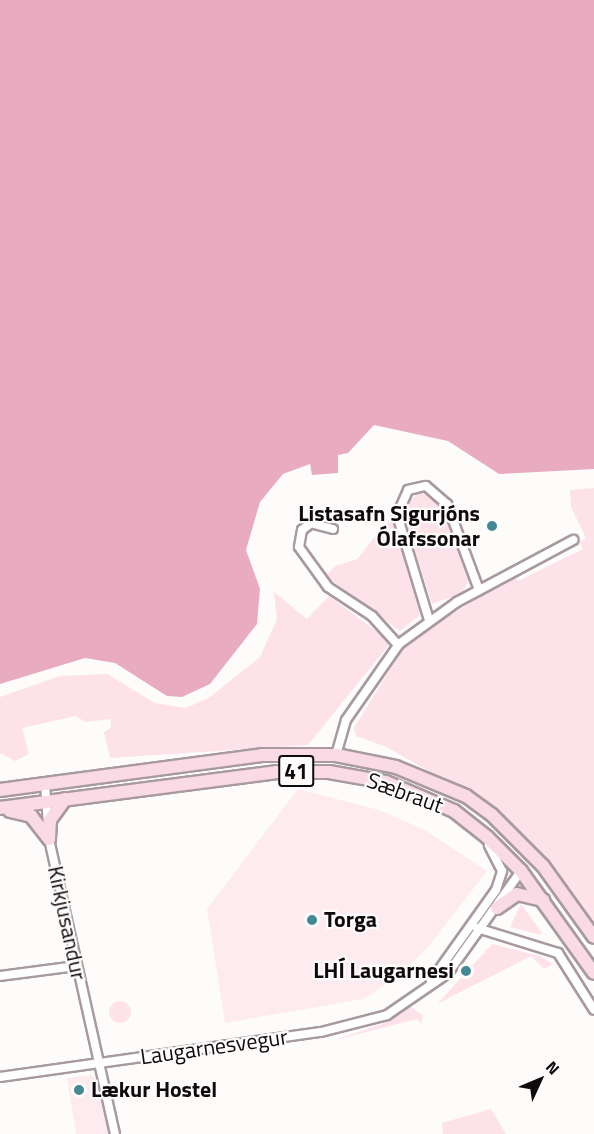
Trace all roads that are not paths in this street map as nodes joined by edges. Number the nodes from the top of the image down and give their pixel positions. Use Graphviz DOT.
graph roads {
  1 [pos="333,529"];
  2 [pos="573,540"];
  3 [pos="479,590"];
  4 [pos="429,620"];
  5 [pos="398,645"];
  6 [pos="336,755"];
  7 [pos="45,783"];
  8 [pos="0,790"];
  9 [pos="65,799"];
  10 [pos="44,802"];
  11 [pos="0,809"];
  12 [pos="476,828"];
  13 [pos="49,839"];
  14 [pos="524,845"];
  15 [pos="521,871"];
  16 [pos="543,900"];
  17 [pos="497,908"];
  18 [pos="471,925"];
  19 [pos="590,927"];
  20 [pos="482,930"];
  21 [pos="594,937"];
  22 [pos="76,966"];
  23 [pos="594,973"];
  24 [pos="0,976"];
  25 [pos="422,993"];
  26 [pos="594,1010"];
  27 [pos="97,1063"];
  28 [pos="0,1077"];
  29 [pos="115,1134"];
  1 -- 5 [label="street"];
  2 -- 3 [label="street"];
  3 -- 4 [label="street"];
  3 -- 4 [label="street"];
  4 -- 5 [label="street"];
  5 -- 6 [label="street"];
  6 -- 7 [label="main road, Sæbraut / 41"];
  6 -- 14 [label="main road, Sæbraut / 41"];
  7 -- 8 [label="main road, Sæbraut / 41"];
  7 -- 10 [label="street, Kirkjusandur"];
  9 -- 10 [label="main road, Sæbraut / 41"];
  9 -- 12 [label="main road, Sæbraut / 41"];
  9 -- 13 [label="main road"];
  10 -- 11 [label="main road, Sæbraut / 41"];
  10 -- 13 [label="street, Kirkjusandur"];
  11 -- 13 [label="main road"];
  12 -- 15 [label="main road, Sæbraut / 41"];
  12 -- 18 [label="street, Laugarnesvegur"];
  13 -- 22 [label="street, Kirkjusandur"];
  14 -- 15 [label="main road"];
  14 -- 19 [label="main road, Sæbraut / 41"];
  15 -- 16 [label="main road, Sæbraut / 41"];
  15 -- 17 [label="street, Laugarnesvegur"];
  16 -- 17 [label="main road"];
  16 -- 23 [label="main road, Sæbraut / 41"];
  17 -- 20 [label="street, Laugarnesvegur"];
  18 -- 20 [label="street"];
  18 -- 25 [label="street, Laugarnesvegur"];
  19 -- 21 [label="main road, Sæbraut / 41"];
  20 -- 25 [label="street, Laugarnesvegur"];
  20 -- 26 [label="street"];
  22 -- 24 [label="street"];
  22 -- 27 [label="street, Kirkjusandur"];
  25 -- 27 [label="street, Laugarnesvegur"];
  27 -- 28 [label="street, Laugarnesvegur"];
  27 -- 29 [label="street, Kirkjusandur"];
}
